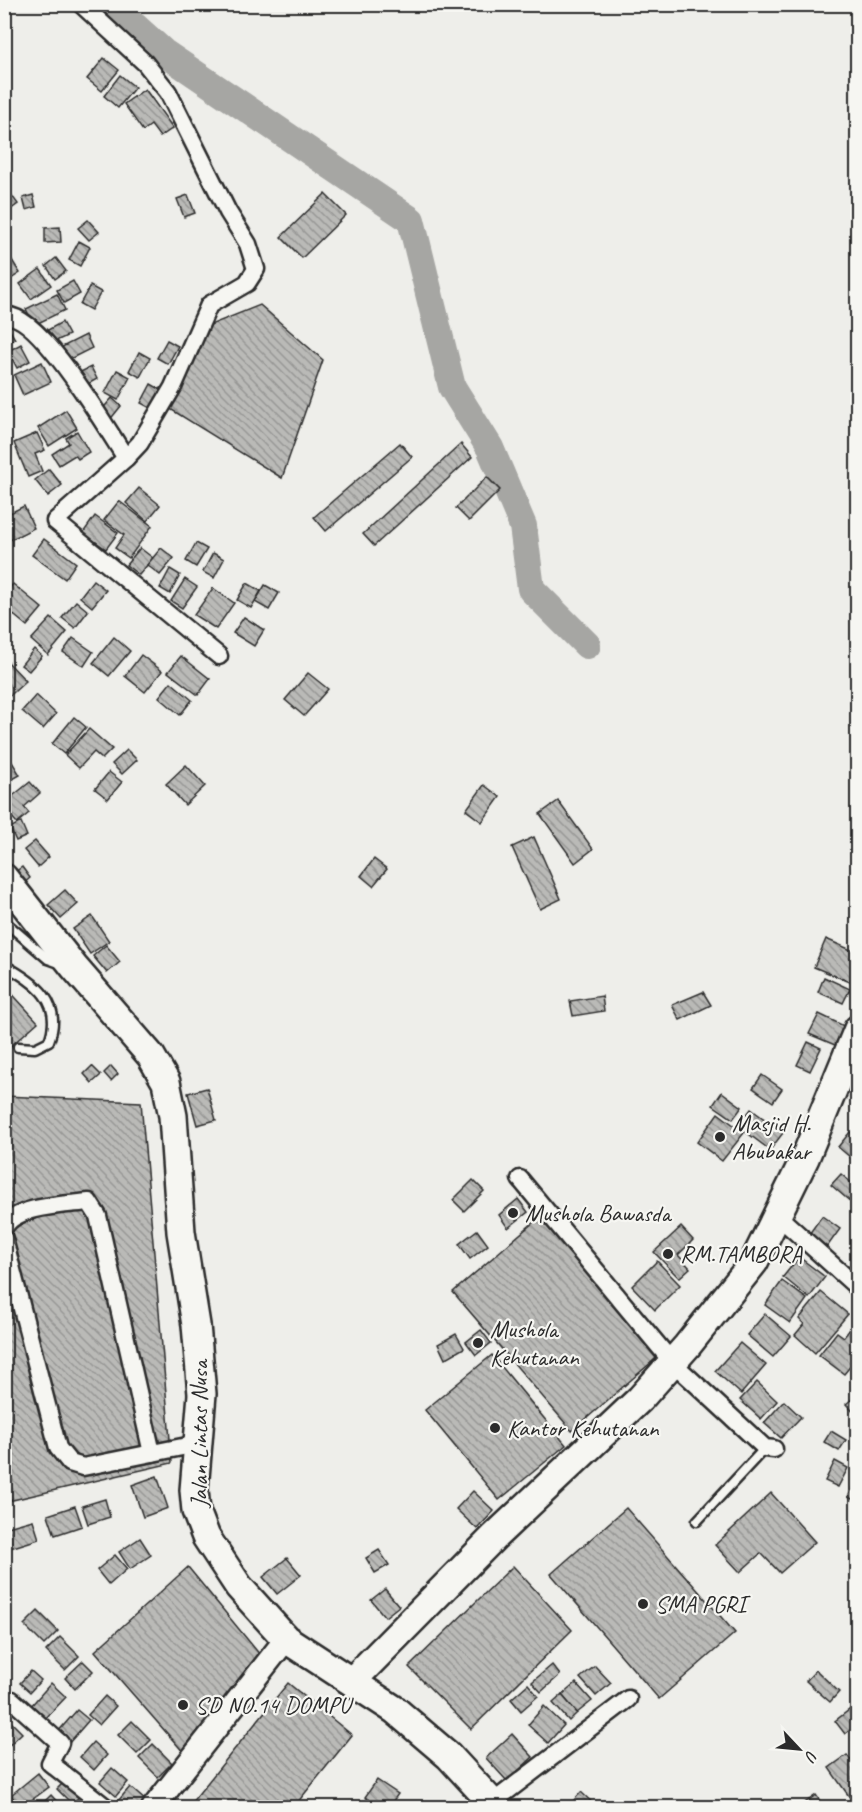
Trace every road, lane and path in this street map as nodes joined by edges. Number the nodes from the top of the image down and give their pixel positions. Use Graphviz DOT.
graph roads {
  1 [pos="81,4"];
  2 [pos="4,316"];
  3 [pos="126,458"];
  4 [pos="219,656"];
  5 [pos="4,878"];
  6 [pos="4,921"];
  7 [pos="4,965"];
  8 [pos="74,967"];
  9 [pos="858,1029"];
  10 [pos="18,1047"];
  11 [pos="520,1179"];
  12 [pos="778,1216"];
  13 [pos="4,1228"];
  14 [pos="4,1239"];
  15 [pos="858,1288"];
  16 [pos="672,1362"];
  17 [pos="197,1444"];
  18 [pos="769,1449"];
  19 [pos="152,1453"];
  20 [pos="697,1521"];
  21 [pos="286,1639"];
  22 [pos="352,1681"];
  23 [pos="628,1699"];
  24 [pos="4,1705"];
  25 [pos="495,1805"];
  26 [pos="107,1808"];
  27 [pos="153,1808"];
  1 -- 3 [label="street"];
  2 -- 3 [label="street"];
  3 -- 4 [label="street"];
  5 -- 8 [label="highway, Jalan Lintas Nusa"];
  6 -- 8 [label="lane"];
  7 -- 10 [label="lane"];
  8 -- 17 [label="highway, Jalan Lintas Nusa"];
  9 -- 12 [label="highway"];
  11 -- 16 [label="street"];
  12 -- 15 [label="street"];
  12 -- 16 [label="highway"];
  13 -- 19 [label="street"];
  14 -- 19 [label="street"];
  16 -- 18 [label="street"];
  16 -- 22 [label="highway"];
  17 -- 19 [label="street"];
  17 -- 21 [label="highway, Jalan Lintas Nusa"];
  18 -- 20 [label="lane"];
  21 -- 22 [label="highway, Jalan Lintas Nusa"];
  21 -- 27 [label="main road"];
  22 -- 25 [label="highway, Jalan Lintas Nusa"];
  23 -- 25 [label="street"];
  24 -- 26 [label="street"];
}
